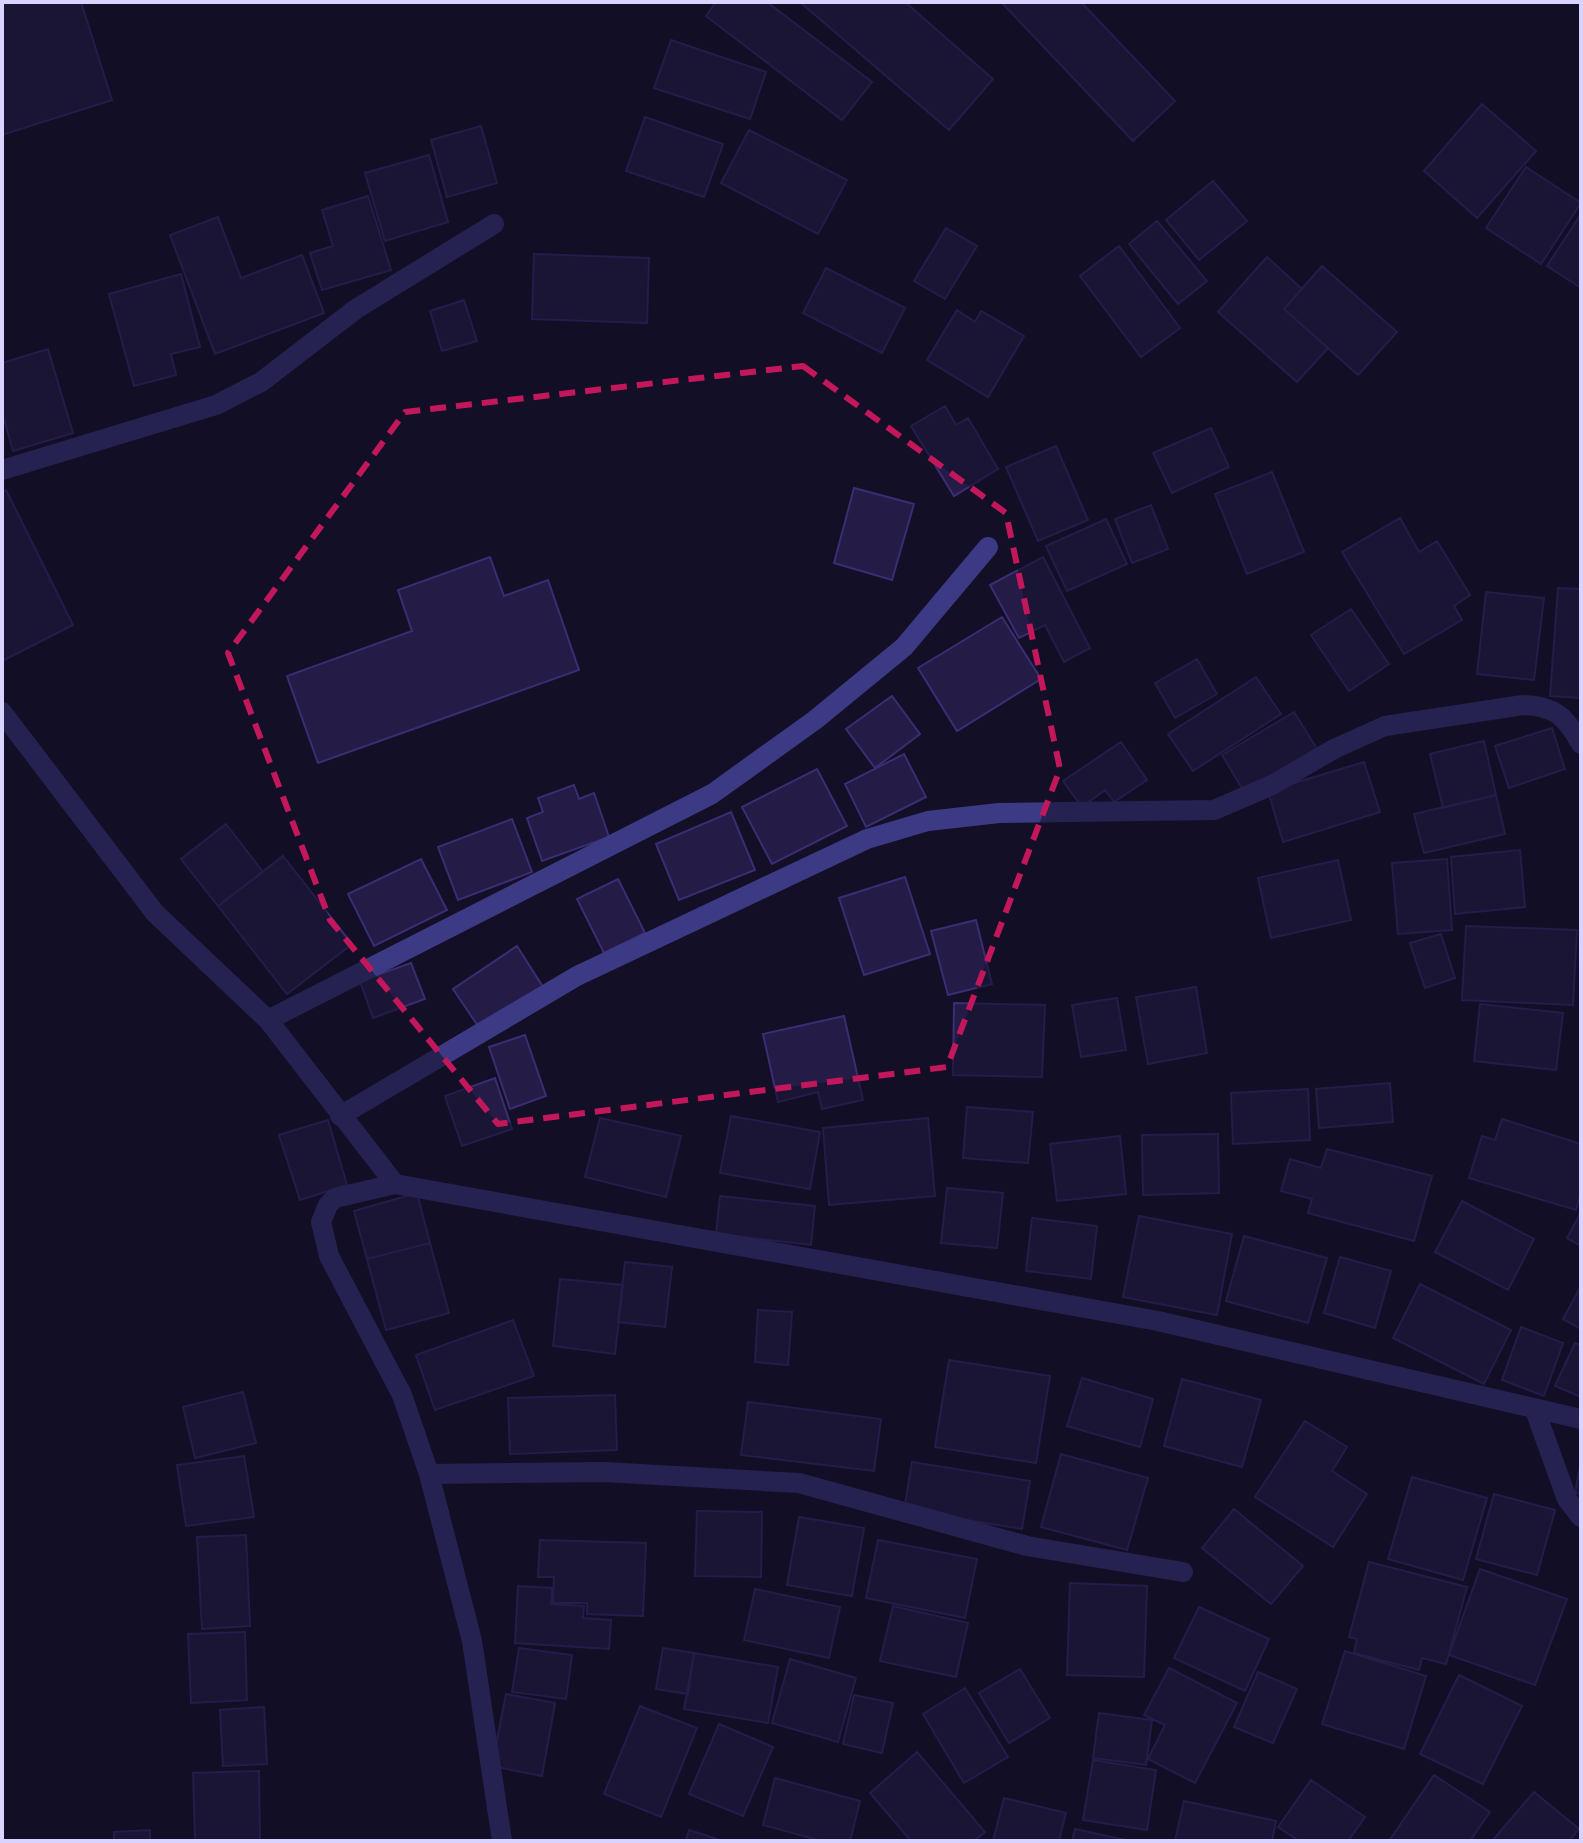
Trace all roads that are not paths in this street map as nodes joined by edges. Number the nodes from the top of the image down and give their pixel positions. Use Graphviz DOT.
graph roads {
  1 [pos="494,224"];
  2 [pos="2,470"];
  3 [pos="988,547"];
  4 [pos="2,712"];
  5 [pos="1581,744"];
  6 [pos="268,1020"];
  7 [pos="340,1116"];
  8 [pos="395,1184"];
  9 [pos="1535,1410"];
  10 [pos="1581,1419"];
  11 [pos="429,1474"];
  12 [pos="1581,1517"];
  13 [pos="1183,1572"];
  14 [pos="502,1841"];
  1 -- 2 [label="street"];
  3 -- 6 [label="street"];
  4 -- 6 [label="street"];
  5 -- 7 [label="street"];
  6 -- 7 [label="street"];
  7 -- 8 [label="street"];
  8 -- 9 [label="street"];
  8 -- 11 [label="street"];
  9 -- 10 [label="street"];
  9 -- 12 [label="street"];
  11 -- 13 [label="street"];
  11 -- 14 [label="street"];
}
